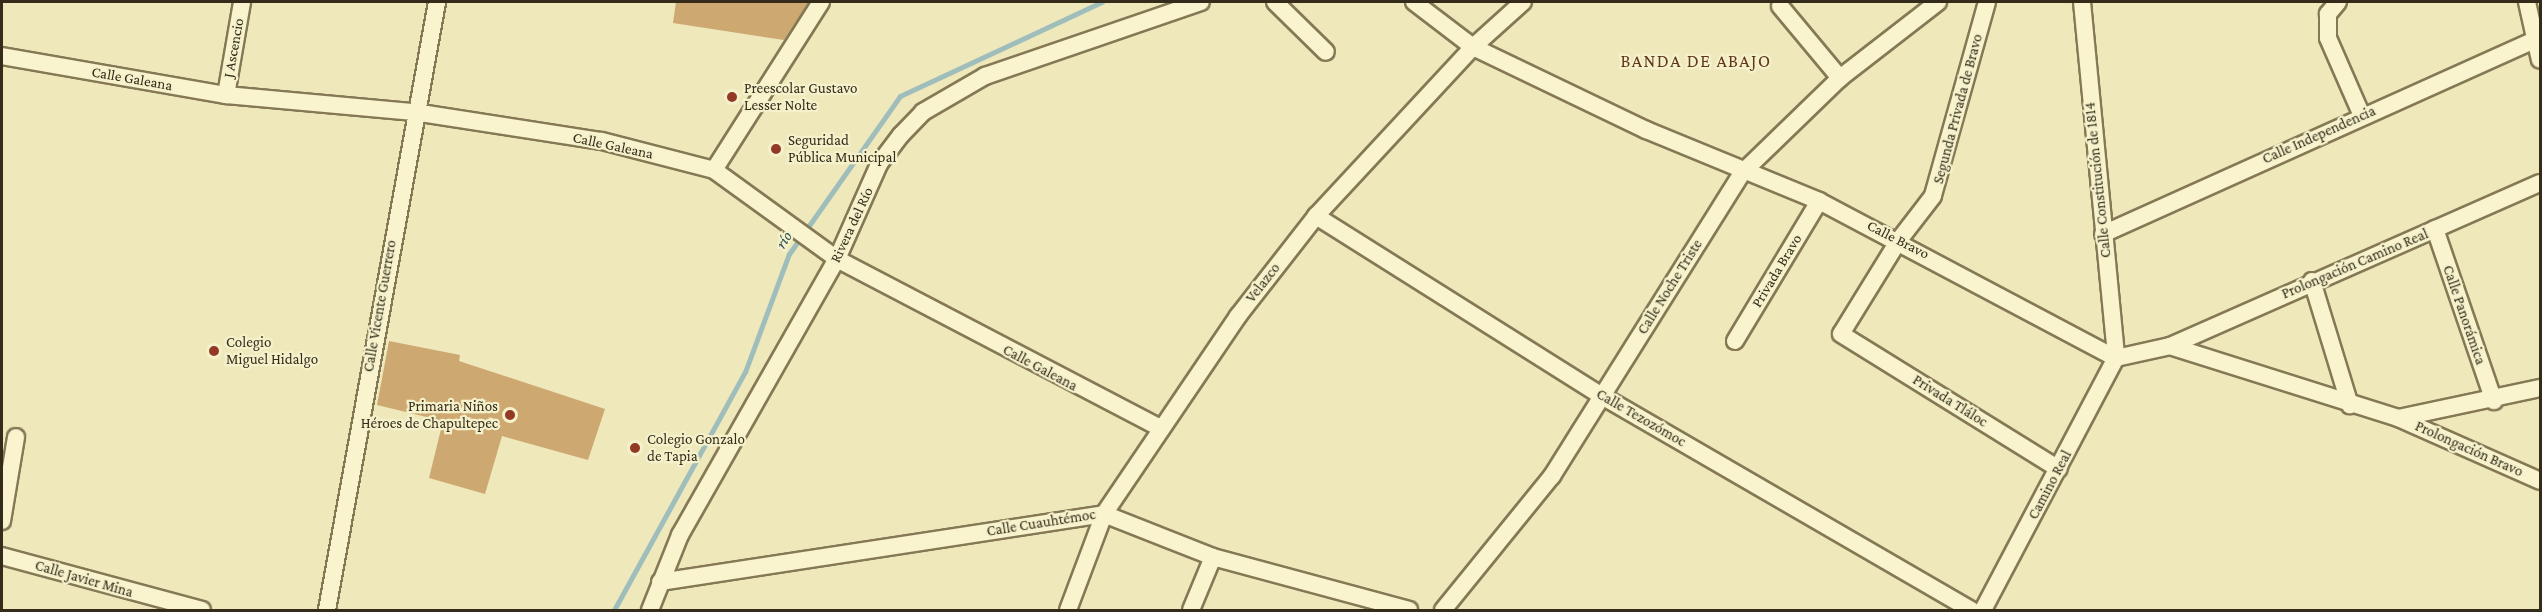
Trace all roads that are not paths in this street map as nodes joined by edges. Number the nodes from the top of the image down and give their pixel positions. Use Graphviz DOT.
graph roads {
  1 [pos="242,2"];
  2 [pos="437,2"];
  3 [pos="821,2"];
  4 [pos="1201,2"];
  5 [pos="1275,2"];
  6 [pos="1414,2"];
  7 [pos="1523,2"];
  8 [pos="1938,2"];
  9 [pos="1987,2"];
  10 [pos="2082,2"];
  11 [pos="2338,2"];
  12 [pos="2527,2"];
  13 [pos="1780,6"];
  14 [pos="2536,39"];
  15 [pos="1473,47"];
  16 [pos="1326,52"];
  17 [pos="2,56"];
  18 [pos="2541,60"];
  19 [pos="1840,78"];
  20 [pos="226,95"];
  21 [pos="414,112"];
  22 [pos="2362,116"];
  23 [pos="714,170"];
  24 [pos="1743,172"];
  25 [pos="2541,183"];
  26 [pos="1819,201"];
  27 [pos="1316,216"];
  28 [pos="2435,229"];
  29 [pos="2103,234"];
  30 [pos="1899,240"];
  31 [pos="831,255"];
  32 [pos="2312,281"];
  33 [pos="1841,334"];
  34 [pos="1735,341"];
  35 [pos="2170,346"];
  36 [pos="2116,358"];
  37 [pos="2541,388"];
  38 [pos="1602,396"];
  39 [pos="2494,401"];
  40 [pos="2350,405"];
  41 [pos="2398,418"];
  42 [pos="1158,427"];
  43 [pos="16,436"];
  44 [pos="2059,469"];
  45 [pos="2541,481"];
  46 [pos="1104,514"];
  47 [pos="2,521"];
  48 [pos="2,556"];
  49 [pos="1213,557"];
  50 [pos="660,582"];
  51 [pos="202,610"];
  52 [pos="327,610"];
  53 [pos="650,610"];
  54 [pos="1068,610"];
  55 [pos="1191,610"];
  56 [pos="1409,610"];
  57 [pos="1443,610"];
  58 [pos="1971,610"];
  59 [pos="1983,610"];
  1 -- 20 [label="street, J Ascencio"];
  2 -- 21 [label="street, Calle Vicente Guerrero"];
  3 -- 23 [label="street"];
  4 -- 31 [label="street, Rivera del Río"];
  5 -- 16 [label="street"];
  6 -- 15 [label="street, Calle Bravo"];
  7 -- 15 [label="street, Velazco"];
  8 -- 19 [label="street, Calle Noche Triste"];
  9 -- 30 [label="street, Segunda Privada de Bravo"];
  10 -- 29 [label="street, Calle Constitución de 1814"];
  11 -- 22 [label="street"];
  12 -- 14 [label="street"];
  13 -- 19 [label="street"];
  14 -- 18 [label="street"];
  14 -- 22 [label="street, Calle Independencia"];
  15 -- 24 [label="street, Calle Bravo"];
  15 -- 27 [label="street, Velazco"];
  17 -- 20 [label="street, Calle Galeana"];
  19 -- 24 [label="street, Calle Noche Triste"];
  20 -- 21 [label="street, Calle Galeana"];
  21 -- 23 [label="street, Calle Galeana"];
  21 -- 52 [label="street, Calle Vicente Guerrero"];
  22 -- 29 [label="street, Calle Independencia"];
  23 -- 31 [label="street, Calle Galeana"];
  24 -- 26 [label="street, Calle Bravo"];
  24 -- 38 [label="street, Calle Noche Triste"];
  25 -- 28 [label="street, Prolongación Camino Real"];
  26 -- 30 [label="street, Calle Bravo"];
  26 -- 34 [label="street, Privada Bravo"];
  27 -- 38 [label="street, Calle Tezozómoc"];
  27 -- 42 [label="street, Velazco"];
  28 -- 32 [label="street, Prolongación Camino Real"];
  28 -- 39 [label="street, Calle Panorámica"];
  29 -- 36 [label="street, Calle Constitución de 1814"];
  30 -- 33 [label="street, Segunda Privada de Bravo"];
  30 -- 36 [label="street, Calle Bravo"];
  31 -- 42 [label="street, Calle Galeana"];
  31 -- 50 [label="street, Rivera del Río"];
  32 -- 35 [label="street, Prolongación Camino Real"];
  32 -- 40 [label="street"];
  33 -- 44 [label="street, Privada Tláloc"];
  35 -- 36 [label="street"];
  35 -- 40 [label="street"];
  36 -- 44 [label="street, Camino Real"];
  37 -- 39 [label="street"];
  38 -- 57 [label="street, Calle Noche Triste"];
  38 -- 58 [label="street, Calle Tezozómoc"];
  39 -- 41 [label="street"];
  40 -- 41 [label="street"];
  41 -- 45 [label="street, Prolongación Bravo"];
  42 -- 46 [label="street, Velazco"];
  43 -- 47 [label="street"];
  44 -- 59 [label="street, Camino Real"];
  46 -- 49 [label="street, Calle Cuauhtémoc"];
  46 -- 50 [label="street, Calle Cuauhtémoc"];
  46 -- 54 [label="street, Velazco"];
  48 -- 51 [label="street, Calle Javier Mina"];
  49 -- 55 [label="street"];
  49 -- 56 [label="street, Calle Cuauhtémoc"];
  50 -- 53 [label="street, Rivera del Río"];
}
